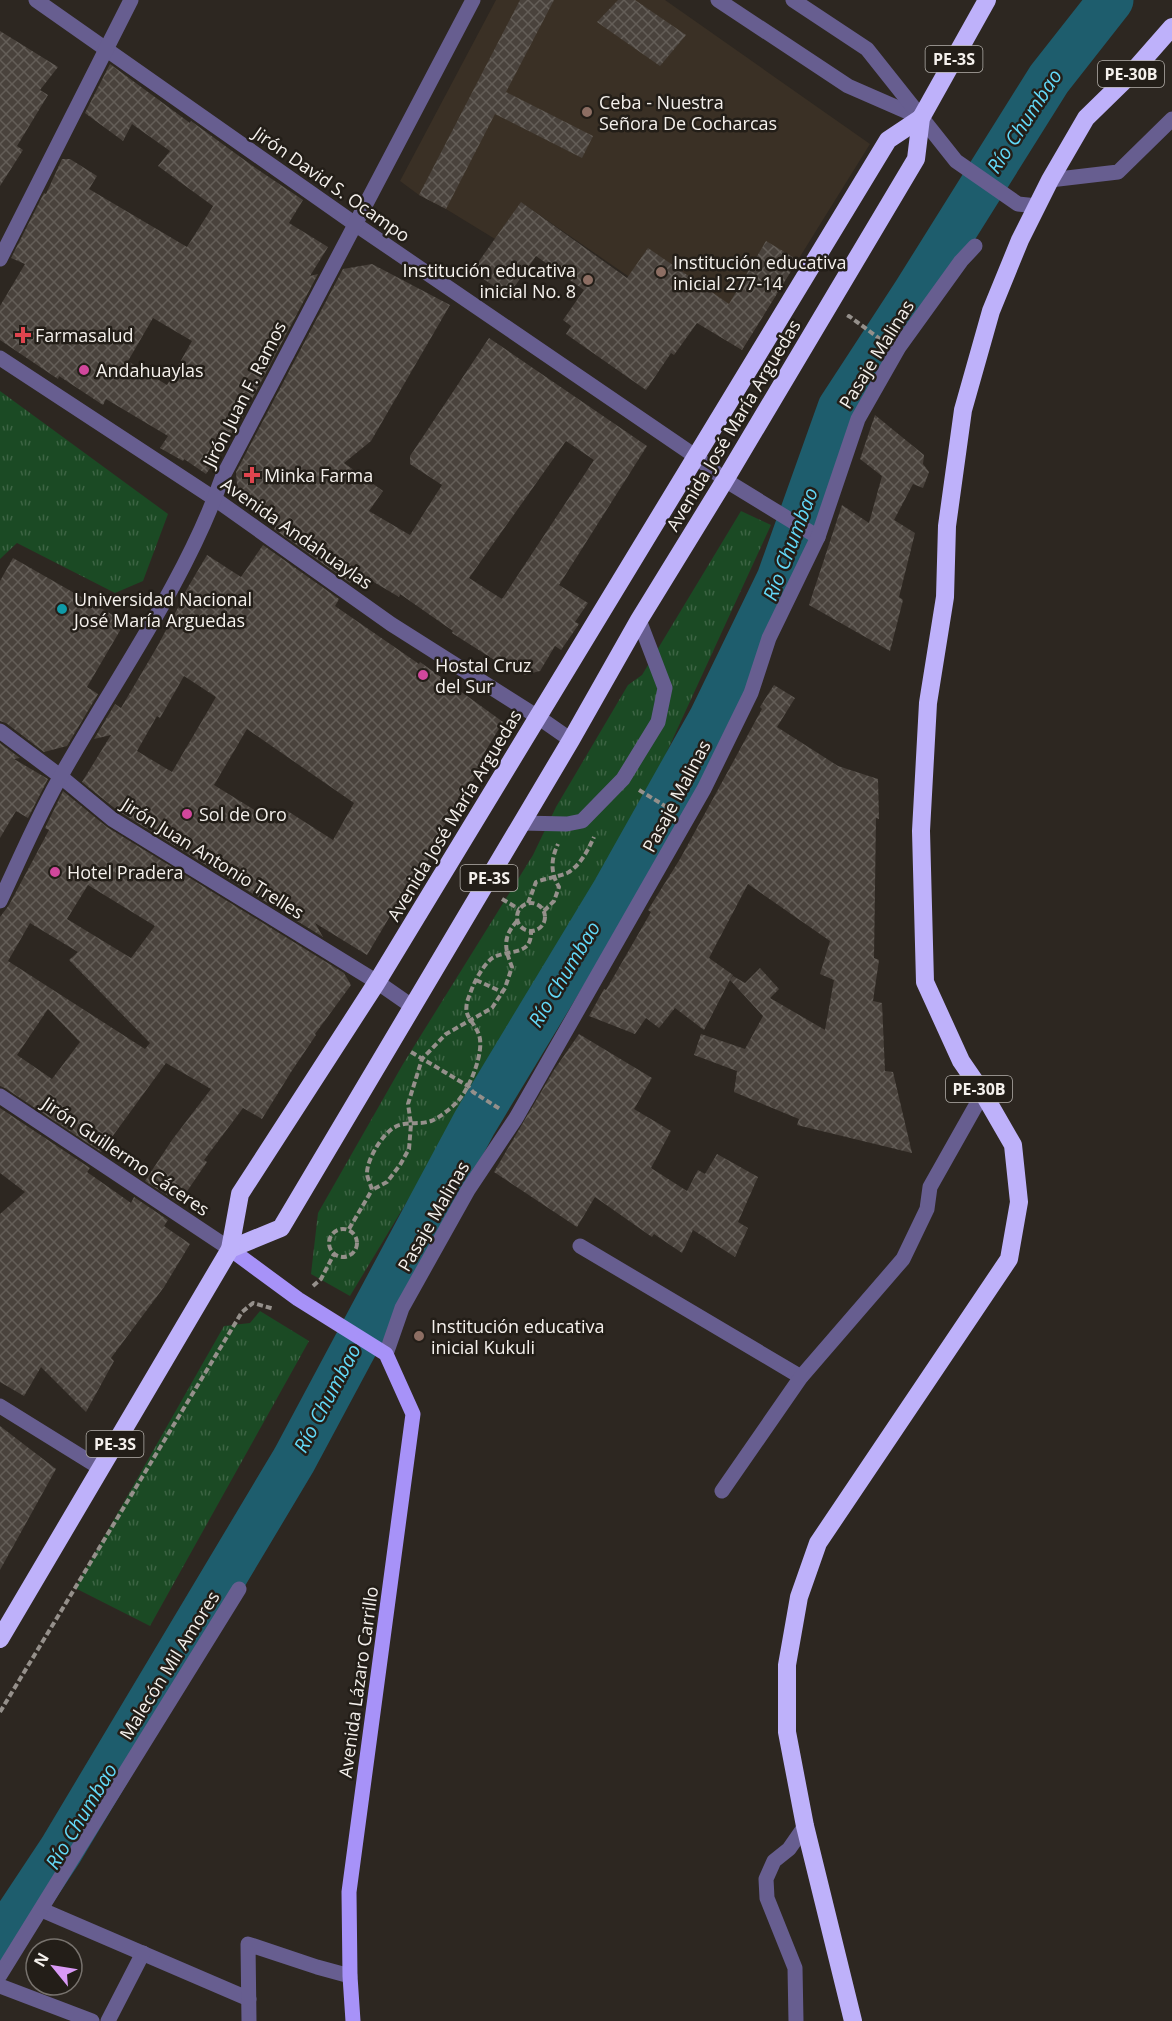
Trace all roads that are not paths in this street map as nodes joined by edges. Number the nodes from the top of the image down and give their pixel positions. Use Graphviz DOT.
graph roads {
  1 [pos="36,0"];
  2 [pos="131,0"];
  3 [pos="473,0"];
  4 [pos="718,0"];
  5 [pos="793,0"];
  6 [pos="987,0"];
  7 [pos="1172,27"];
  8 [pos="105,50"];
  9 [pos="921,118"];
  10 [pos="1172,119"];
  11 [pos="1050,180"];
  12 [pos="1037,206"];
  13 [pos="356,224"];
  14 [pos="975,246"];
  15 [pos="0,259"];
  16 [pos="0,358"];
  17 [pos="695,456"];
  18 [pos="725,480"];
  19 [pos="215,499"];
  20 [pos="815,535"];
  21 [pos="639,620"];
  22 [pos="538,717"];
  23 [pos="0,731"];
  24 [pos="571,740"];
  25 [pos="60,776"];
  26 [pos="522,823"];
  27 [pos="0,902"];
  28 [pos="377,982"];
  29 [pos="413,1007"];
  30 [pos="982,1093"];
  31 [pos="0,1096"];
  32 [pos="580,1246"];
  33 [pos="230,1249"];
  34 [pos="382,1351"];
  35 [pos="801,1377"];
  36 [pos="0,1406"];
  37 [pos="100,1468"];
  38 [pos="722,1491"];
  39 [pos="239,1589"];
  40 [pos="0,1639"];
  41 [pos="805,1826"];
  42 [pos="42,1910"];
  43 [pos="143,1953"];
  44 [pos="0,1975"];
  45 [pos="350,1976"];
  46 [pos="0,1986"];
  47 [pos="249,2000"];
  48 [pos="92,2021"];
  49 [pos="108,2021"];
  50 [pos="249,2021"];
  51 [pos="353,2021"];
  52 [pos="796,2021"];
  53 [pos="853,2021"];
  1 -- 8 [label="street, Jirón David S. Ocampo"];
  2 -- 8 [label="street"];
  3 -- 13 [label="street, Jirón Juan F. Ramos"];
  4 -- 9 [label="street"];
  5 -- 9 [label="street"];
  6 -- 9 [label="highway, PE-3S"];
  7 -- 11 [label="highway, PE-30B"];
  8 -- 13 [label="street, Jirón David S. Ocampo"];
  8 -- 15 [label="street"];
  9 -- 12 [label="street"];
  9 -- 17 [label="highway, Avenida José María Arguedas / PE-3S"];
  9 -- 18 [label="highway, Avenida José María Arguedas / PE-3S"];
  10 -- 11 [label="street"];
  11 -- 12 [label="highway, PE-30B"];
  12 -- 30 [label="highway, PE-30B"];
  13 -- 17 [label="street, Jirón David S. Ocampo"];
  13 -- 19 [label="street, Jirón Juan F. Ramos"];
  14 -- 20 [label="street, Pasaje Malinas"];
  16 -- 19 [label="street, Avenida Andahuaylas"];
  17 -- 18 [label="street, Jirón David S. Ocampo"];
  17 -- 22 [label="highway, Avenida José María Arguedas / PE-3S"];
  18 -- 20 [label="street, Jirón David S. Ocampo"];
  18 -- 21 [label="highway, Avenida José María Arguedas / PE-3S"];
  19 -- 22 [label="street, Avenida Andahuaylas"];
  19 -- 25 [label="street, Jirón Juan F. Ramos"];
  20 -- 34 [label="street, Pasaje Malinas"];
  21 -- 24 [label="highway, Avenida José María Arguedas / PE-3S"];
  21 -- 26 [label="street"];
  22 -- 24 [label="street, Avenida Andahuaylas"];
  22 -- 28 [label="highway, Avenida José María Arguedas / PE-3S"];
  23 -- 25 [label="street, Jirón Juan Antonio Trelles"];
  24 -- 26 [label="highway, Avenida José María Arguedas / PE-3S"];
  25 -- 27 [label="street, Jirón Juan F. Ramos"];
  25 -- 28 [label="street, Jirón Juan Antonio Trelles"];
  26 -- 29 [label="highway, Avenida José María Arguedas / PE-3S"];
  28 -- 29 [label="street, Jirón Juan Antonio Trelles"];
  28 -- 33 [label="highway, Avenida José María Arguedas / PE-3S"];
  29 -- 33 [label="highway, Avenida José María Arguedas / PE-3S"];
  30 -- 35 [label="street"];
  30 -- 41 [label="highway, PE-30B"];
  31 -- 33 [label="street, Jirón Guillermo Cáceres"];
  32 -- 35 [label="street"];
  33 -- 34 [label="main road"];
  33 -- 37 [label="highway, PE-3S"];
  34 -- 45 [label="main road, Avenida Lázaro Carrillo"];
  35 -- 38 [label="street"];
  36 -- 37 [label="street"];
  37 -- 40 [label="highway, PE-3S"];
  39 -- 42 [label="street, Malecón Mil Amores"];
  41 -- 52 [label="street"];
  41 -- 53 [label="highway, PE-30B"];
  42 -- 43 [label="street"];
  42 -- 44 [label="street, Malecón Mil Amores"];
  43 -- 47 [label="street"];
  43 -- 49 [label="street"];
  45 -- 47 [label="street"];
  45 -- 51 [label="main road, Avenida Lázaro Carrillo"];
  46 -- 48 [label="street"];
  47 -- 50 [label="street"];
}
